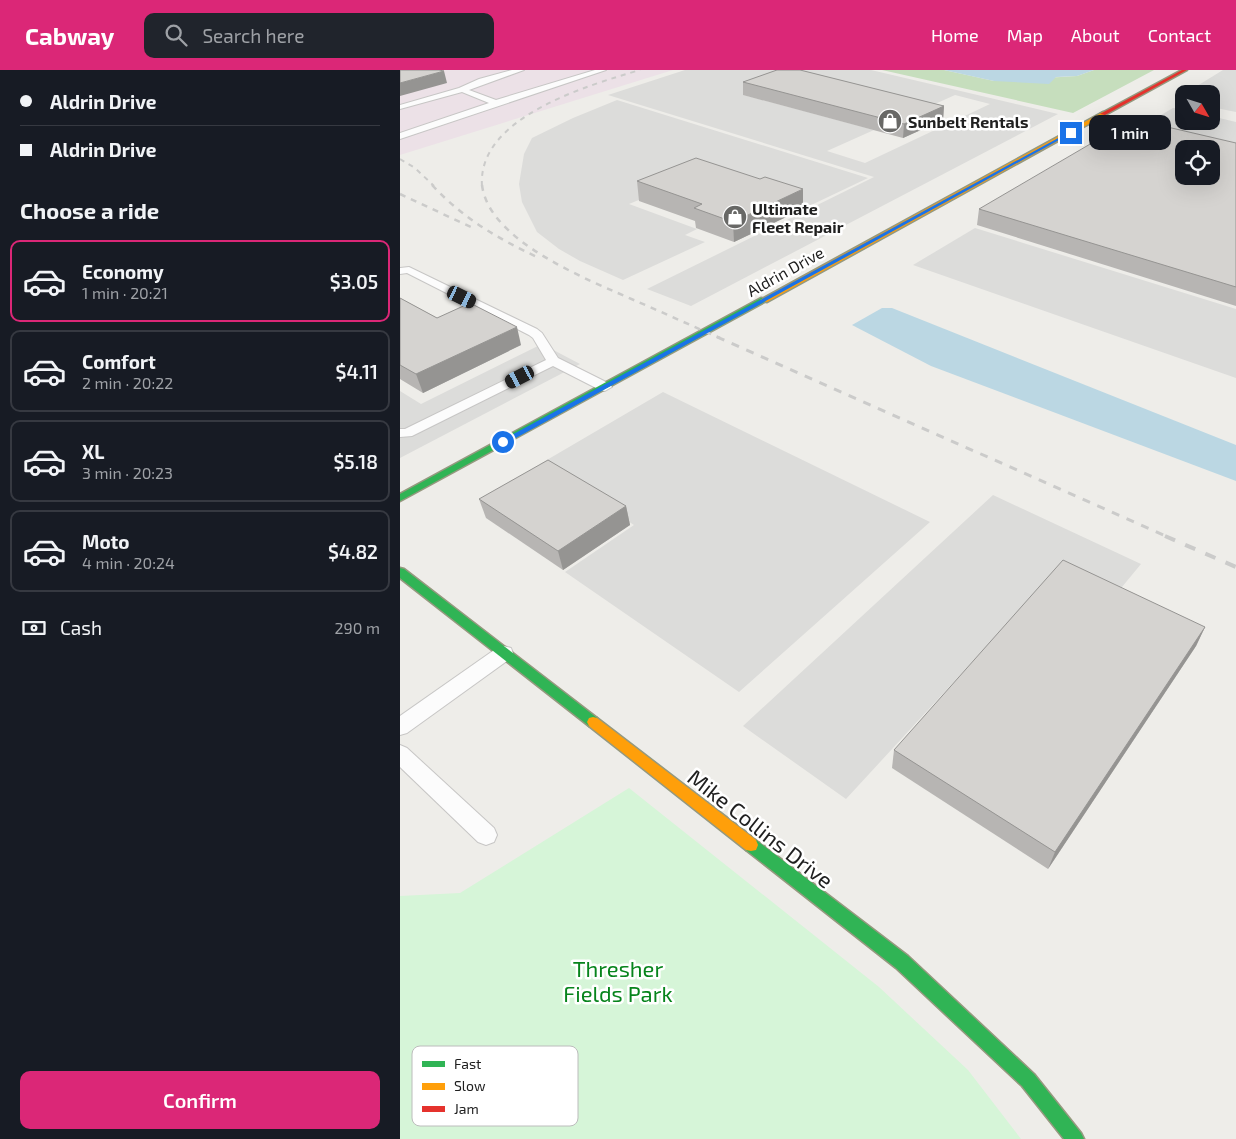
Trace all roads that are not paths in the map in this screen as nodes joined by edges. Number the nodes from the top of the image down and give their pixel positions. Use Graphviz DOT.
graph roads {
  1 [pos="520,70"];
  2 [pos="602,70"];
  3 [pos="1185,70"];
  4 [pos="462,90"];
  5 [pos="496,103"];
  6 [pos="400,108"];
  7 [pos="400,136"];
  8 [pos="400,271"];
  9 [pos="553,361"];
  10 [pos="605,387"];
  11 [pos="400,433"];
  12 [pos="400,498"];
  13 [pos="400,572"];
  14 [pos="504,652"];
  15 [pos="400,727"];
  16 [pos="400,754"];
  17 [pos="486,835"];
  18 [pos="1075,1139"];
  1 -- 4 [label="lane"];
  2 -- 5 [label="lane"];
  3 -- 10 [label="street, Aldrin Drive"];
  4 -- 5 [label="lane"];
  4 -- 6 [label="lane"];
  5 -- 7 [label="lane"];
  8 -- 9 [label="lane"];
  9 -- 10 [label="lane"];
  9 -- 11 [label="lane"];
  10 -- 12 [label="street, Aldrin Drive"];
  13 -- 14 [label="street, Mike Collins Drive"];
  14 -- 15 [label="lane"];
  14 -- 18 [label="street, Mike Collins Drive"];
  16 -- 17 [label="lane"];
}
